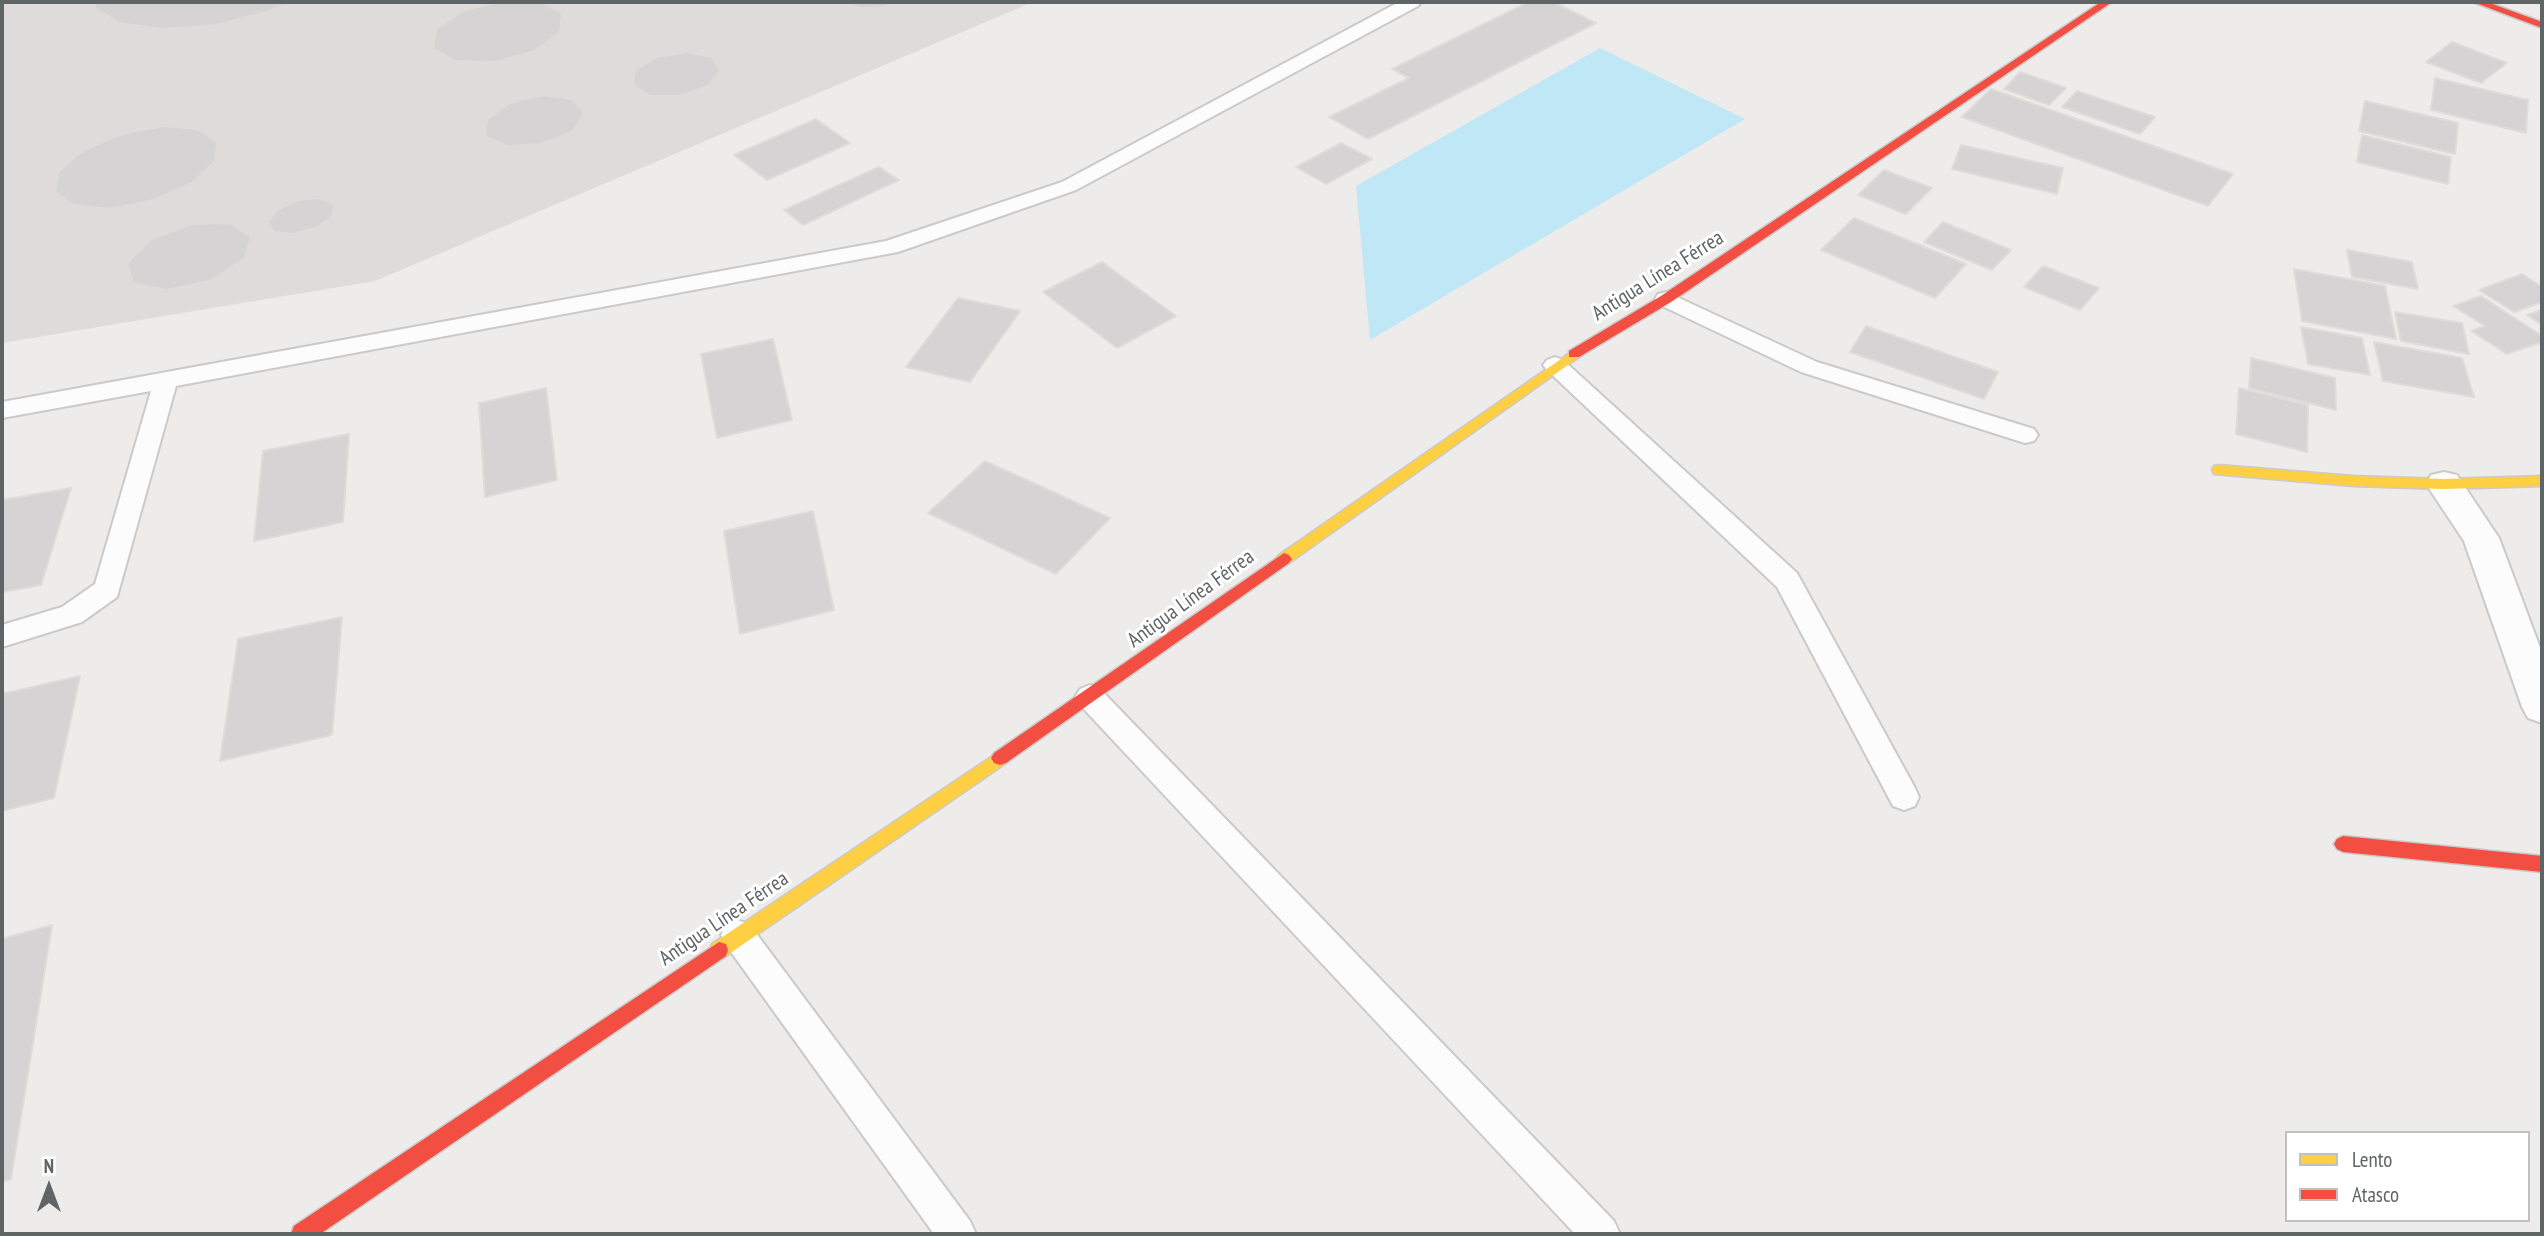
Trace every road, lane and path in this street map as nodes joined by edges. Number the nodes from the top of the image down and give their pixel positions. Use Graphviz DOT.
graph roads {
  1 [pos="1412,2"];
  2 [pos="2107,2"];
  3 [pos="2478,2"];
  4 [pos="2542,25"];
  5 [pos="1666,299"];
  6 [pos="1555,365"];
  7 [pos="166,379"];
  8 [pos="2,410"];
  9 [pos="2025,435"];
  10 [pos="2219,470"];
  11 [pos="2542,481"];
  12 [pos="2444,484"];
  13 [pos="2,636"];
  14 [pos="1090,697"];
  15 [pos="2542,707"];
  16 [pos="1904,797"];
  17 [pos="2343,844"];
  18 [pos="2542,864"];
  19 [pos="738,935"];
  20 [pos="302,1234"];
  21 [pos="957,1234"];
  22 [pos="1601,1234"];
  1 -- 7 [label="lane"];
  2 -- 5 [label="street, Antigua Línea Férrea"];
  3 -- 4 [label="street"];
  5 -- 6 [label="street, Antigua Línea Férrea"];
  5 -- 9 [label="lane"];
  6 -- 14 [label="street, Antigua Línea Férrea"];
  6 -- 16 [label="lane"];
  7 -- 8 [label="lane"];
  7 -- 13 [label="lane"];
  10 -- 12 [label="street"];
  11 -- 12 [label="street"];
  12 -- 15 [label="street"];
  14 -- 19 [label="street, Antigua Línea Férrea"];
  14 -- 22 [label="lane"];
  17 -- 18 [label="street"];
  19 -- 20 [label="street, Antigua Línea Férrea"];
  19 -- 21 [label="lane"];
}
